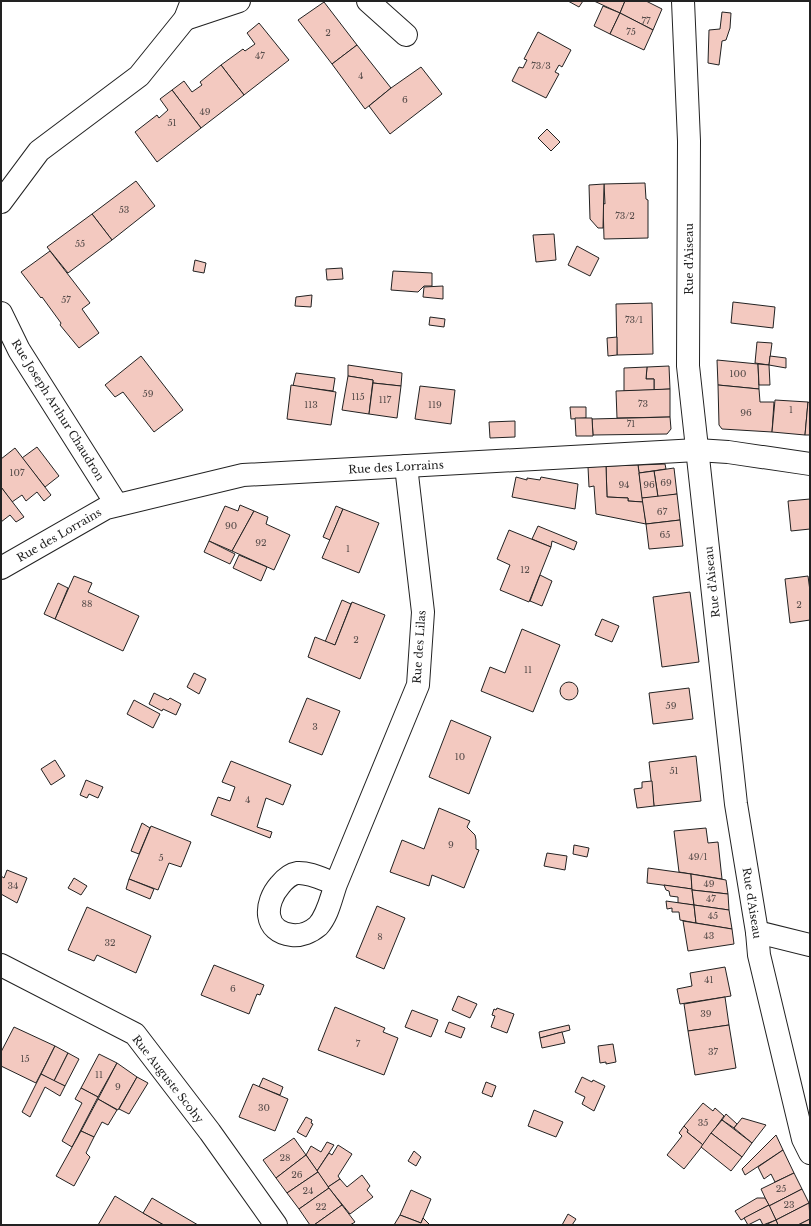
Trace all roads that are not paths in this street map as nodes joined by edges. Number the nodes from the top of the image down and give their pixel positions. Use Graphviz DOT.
graph roads {
  1 [pos="239,1"];
  2 [pos="368,1"];
  3 [pos="683,1"];
  4 [pos="189,10"];
  5 [pos="406,35"];
  6 [pos="1,202"];
  7 [pos="1,313"];
  8 [pos="697,450"];
  9 [pos="810,464"];
  10 [pos="406,466"];
  11 [pos="112,506"];
  12 [pos="1,568"];
  13 [pos="336,884"];
  14 [pos="757,932"];
  15 [pos="810,945"];
  16 [pos="1,964"];
  17 [pos="810,1154"];
  18 [pos="276,1225"];
  1 -- 4 [label="street"];
  2 -- 5 [label="street"];
  3 -- 8 [label="street, Rue d'Aiseau"];
  4 -- 6 [label="street"];
  7 -- 11 [label="street, Rue Joseph Arthur Chaudron"];
  8 -- 9 [label="street, Rue des Lorrains"];
  8 -- 10 [label="street, Rue des Lorrains"];
  8 -- 14 [label="street, Rue d'Aiseau"];
  10 -- 11 [label="street, Rue des Lorrains"];
  10 -- 13 [label="street, Rue des Lilas"];
  11 -- 12 [label="street, Rue des Lorrains"];
  14 -- 15 [label="street"];
  14 -- 17 [label="street, Rue d'Aiseau"];
  16 -- 18 [label="street, Rue Auguste Scohy"];
}
